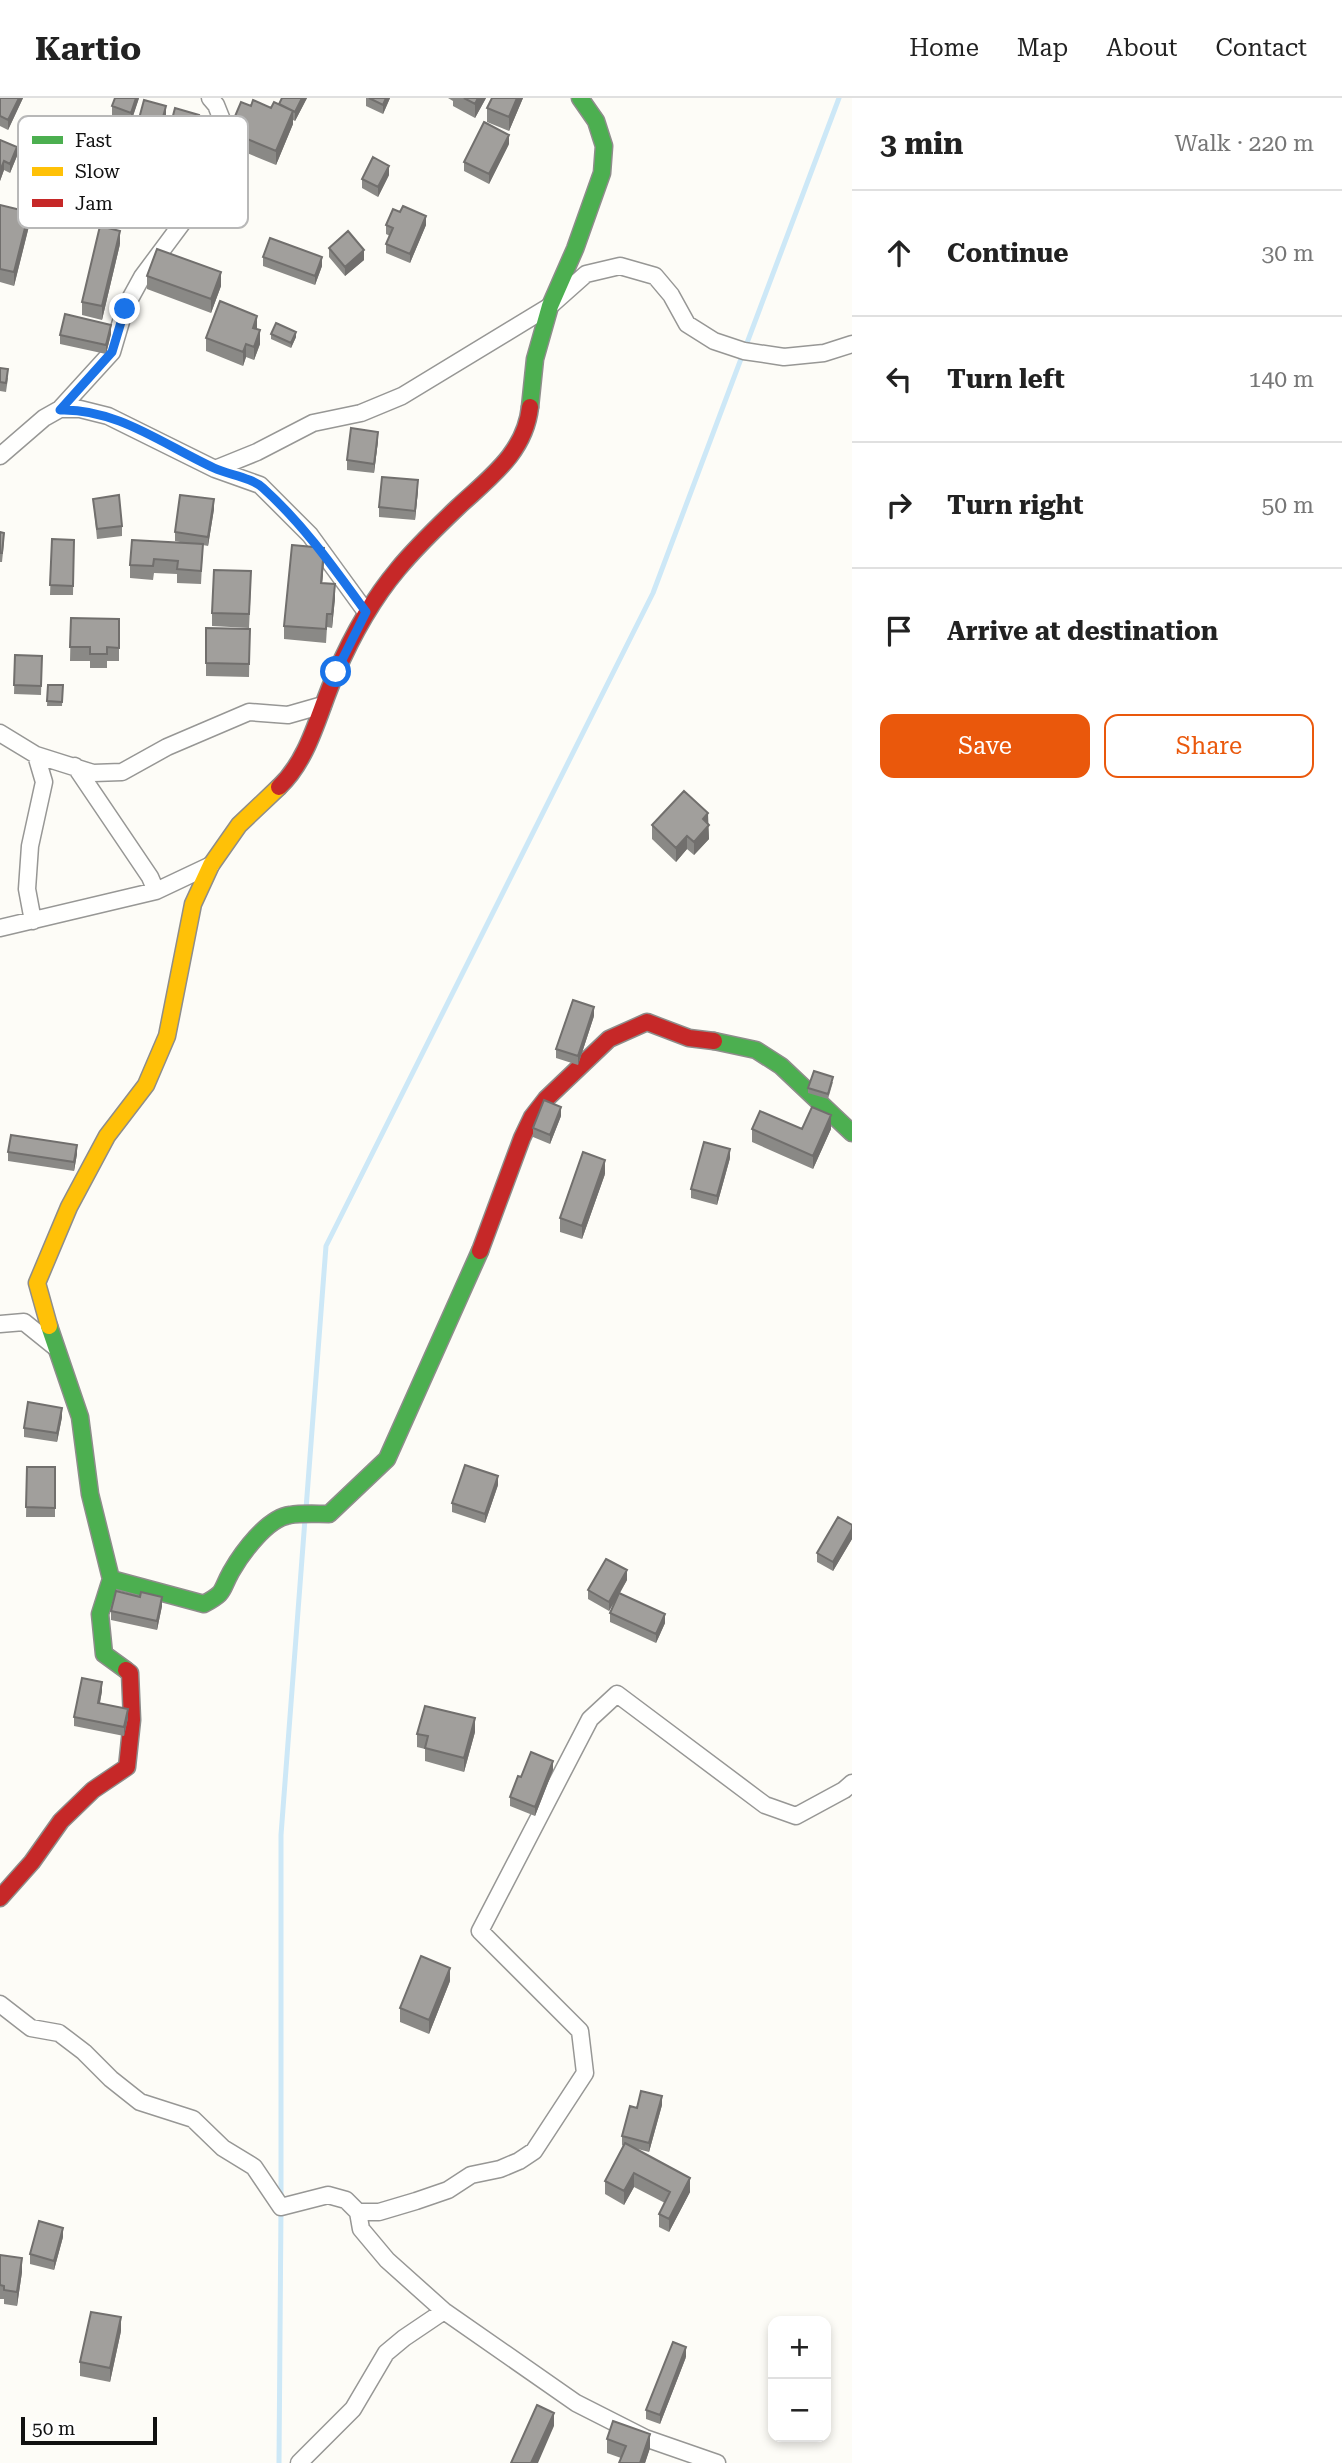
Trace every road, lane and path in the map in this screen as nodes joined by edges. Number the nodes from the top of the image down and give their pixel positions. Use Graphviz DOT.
graph roads {
  1 [pos="209,98"];
  2 [pos="580,98"];
  3 [pos="221,116"];
  4 [pos="178,228"];
  5 [pos="550,306"];
  6 [pos="852,344"];
  7 [pos="60,410"];
  8 [pos="0,456"];
  9 [pos="215,469"];
  10 [pos="366,612"];
  11 [pos="323,705"];
  12 [pos="0,733"];
  13 [pos="36,755"];
  14 [pos="75,766"];
  15 [pos="211,865"];
  16 [pos="156,891"];
  17 [pos="33,921"];
  18 [pos="0,928"];
  19 [pos="852,1133"];
  20 [pos="0,1324"];
  21 [pos="55,1347"];
  22 [pos="111,1579"];
  23 [pos="852,1783"];
  24 [pos="0,1898"];
  25 [pos="0,2004"];
  26 [pos="358,2212"];
  27 [pos="444,2311"];
  28 [pos="299,2463"];
  29 [pos="716,2463"];
  1 -- 3 [label="street"];
  2 -- 5 [label="street"];
  4 -- 7 [label="street"];
  5 -- 6 [label="street"];
  5 -- 9 [label="street"];
  5 -- 10 [label="street"];
  7 -- 8 [label="street"];
  7 -- 9 [label="street"];
  9 -- 10 [label="street"];
  10 -- 11 [label="street"];
  11 -- 14 [label="street"];
  11 -- 15 [label="street"];
  12 -- 13 [label="street"];
  13 -- 14 [label="street"];
  13 -- 17 [label="street"];
  14 -- 16 [label="street"];
  15 -- 16 [label="street"];
  15 -- 21 [label="street"];
  16 -- 17 [label="street"];
  17 -- 18 [label="street"];
  19 -- 22 [label="street"];
  20 -- 21 [label="street"];
  21 -- 22 [label="street"];
  22 -- 24 [label="street"];
  23 -- 26 [label="street"];
  25 -- 26 [label="street"];
  26 -- 27 [label="street"];
  27 -- 28 [label="street"];
  27 -- 29 [label="street"];
}
